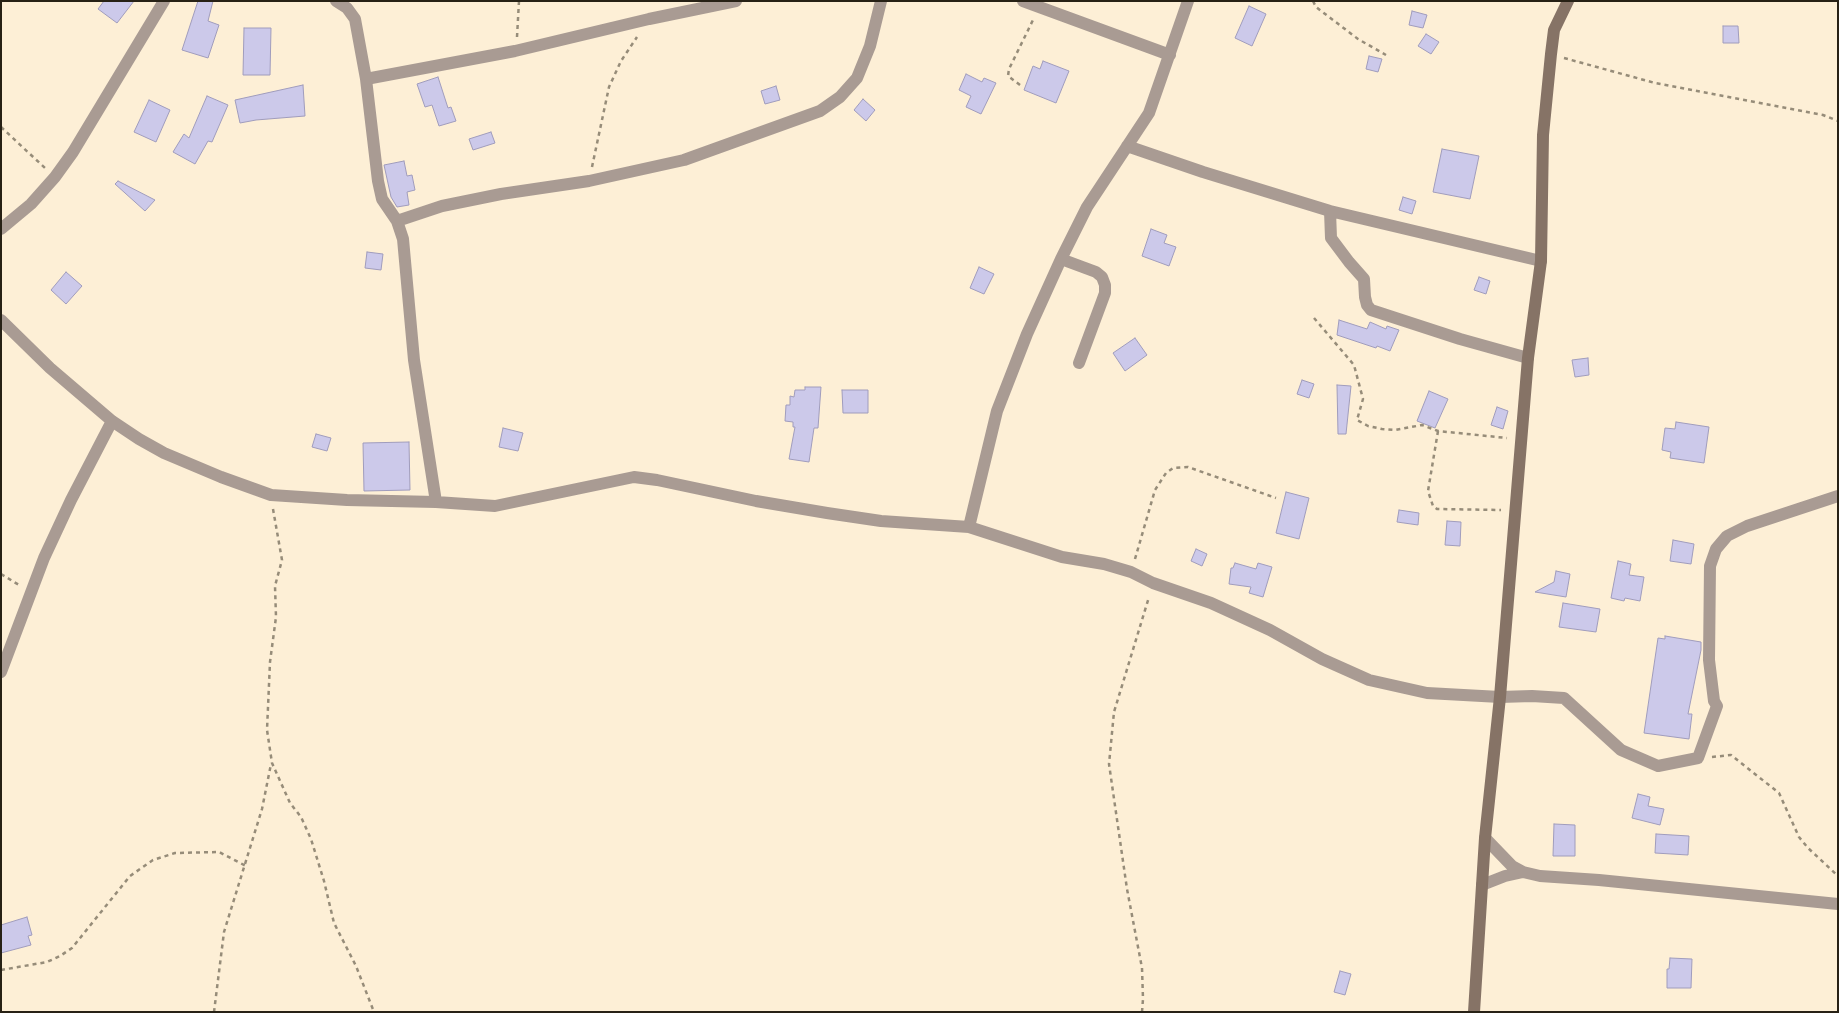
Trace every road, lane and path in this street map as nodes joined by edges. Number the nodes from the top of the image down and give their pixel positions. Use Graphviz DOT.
graph roads {
  1 [pos="164,1"];
  2 [pos="336,1"];
  3 [pos="519,1"];
  4 [pos="736,1"];
  5 [pos="881,1"];
  6 [pos="1023,1"];
  7 [pos="1188,1"];
  8 [pos="1313,1"];
  9 [pos="1568,1"];
  10 [pos="1039,8"];
  11 [pos="648,19"];
  12 [pos="515,51"];
  13 [pos="1170,54"];
  14 [pos="1551,54"];
  15 [pos="1386,55"];
  16 [pos="366,79"];
  17 [pos="1020,85"];
  18 [pos="1838,121"];
  19 [pos="1,127"];
  20 [pos="1127,146"];
  21 [pos="55,177"];
  22 [pos="588,181"];
  23 [pos="1330,211"];
  24 [pos="397,221"];
  25 [pos="1,229"];
  26 [pos="1060,259"];
  27 [pos="1541,261"];
  28 [pos="1314,318"];
  29 [pos="1,320"];
  30 [pos="1528,358"];
  31 [pos="1079,363"];
  32 [pos="112,421"];
  33 [pos="1438,431"];
  34 [pos="1521,439"];
  35 [pos="271,495"];
  36 [pos="1838,496"];
  37 [pos="1276,498"];
  38 [pos="436,502"];
  39 [pos="1515,510"];
  40 [pos="969,527"];
  41 [pos="1131,572"];
  42 [pos="1,574"];
  43 [pos="1153,583"];
  44 [pos="31,593"];
  45 [pos="1,672"];
  46 [pos="1500,697"];
  47 [pos="1698,758"];
  48 [pos="272,763"];
  49 [pos="1485,838"];
  50 [pos="246,866"];
  51 [pos="1523,872"];
  52 [pos="1838,876"];
  53 [pos="1482,885"];
  54 [pos="1838,904"];
  55 [pos="1,970"];
  56 [pos="214,1012"];
  57 [pos="374,1012"];
  58 [pos="1142,1012"];
  59 [pos="1474,1012"];
  1 -- 21 [label="street"];
  2 -- 16 [label="street"];
  3 -- 12 [label="path"];
  4 -- 11 [label="street"];
  5 -- 22 [label="street"];
  6 -- 10 [label="street"];
  7 -- 13 [label="street"];
  8 -- 15 [label="path"];
  9 -- 14 [label="street"];
  10 -- 13 [label="street"];
  10 -- 17 [label="path"];
  11 -- 12 [label="street"];
  11 -- 22 [label="path"];
  12 -- 16 [label="street"];
  13 -- 20 [label="street"];
  14 -- 18 [label="path"];
  14 -- 27 [label="street"];
  16 -- 24 [label="street"];
  19 -- 21 [label="path"];
  20 -- 23 [label="street"];
  20 -- 26 [label="street"];
  21 -- 25 [label="street"];
  22 -- 24 [label="street"];
  23 -- 27 [label="street"];
  23 -- 30 [label="street"];
  24 -- 38 [label="street"];
  26 -- 31 [label="street"];
  26 -- 40 [label="street"];
  27 -- 30 [label="street"];
  28 -- 33 [label="path"];
  29 -- 32 [label="street"];
  30 -- 34 [label="street"];
  32 -- 35 [label="street"];
  32 -- 44 [label="street"];
  33 -- 34 [label="path"];
  33 -- 39 [label="path"];
  34 -- 39 [label="street"];
  35 -- 38 [label="street"];
  35 -- 48 [label="path"];
  36 -- 47 [label="street"];
  37 -- 41 [label="path"];
  38 -- 40 [label="street"];
  39 -- 46 [label="street"];
  40 -- 41 [label="street"];
  41 -- 43 [label="street"];
  42 -- 44 [label="path"];
  43 -- 46 [label="street"];
  43 -- 58 [label="path"];
  44 -- 45 [label="street"];
  46 -- 47 [label="street"];
  46 -- 49 [label="street"];
  47 -- 52 [label="path"];
  48 -- 50 [label="path"];
  48 -- 57 [label="path"];
  49 -- 51 [label="street"];
  49 -- 53 [label="street"];
  50 -- 55 [label="path"];
  50 -- 56 [label="path"];
  51 -- 53 [label="street"];
  51 -- 54 [label="street"];
  53 -- 59 [label="street"];
}
